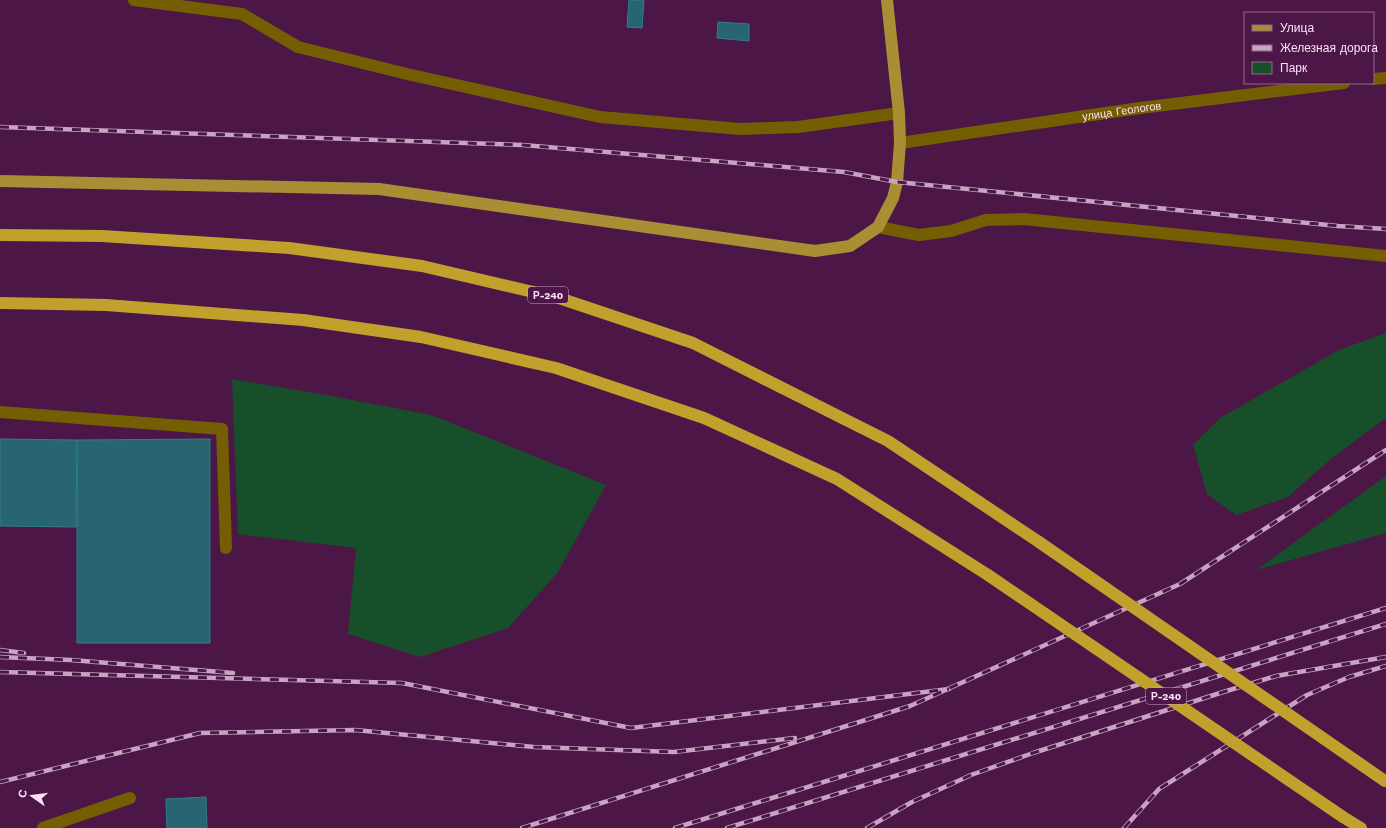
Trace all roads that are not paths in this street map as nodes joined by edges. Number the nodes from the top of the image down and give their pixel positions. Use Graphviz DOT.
graph roads {
  1 [pos="134,0"];
  2 [pos="887,0"];
  3 [pos="1386,78"];
  4 [pos="1374,79"];
  5 [pos="1336,84"];
  6 [pos="899,113"];
  7 [pos="900,143"];
  8 [pos="0,181"];
  9 [pos="878,227"];
  10 [pos="0,235"];
  11 [pos="1386,256"];
  12 [pos="0,303"];
  13 [pos="0,412"];
  14 [pos="226,548"];
  15 [pos="1385,781"];
  16 [pos="130,798"];
  17 [pos="43,828"];
  18 [pos="1361,828"];
  1 -- 6 [label="street"];
  2 -- 6 [label="main road"];
  3 -- 4 [label="street"];
  5 -- 7 [label="street, улица Геологов"];
  6 -- 7 [label="main road"];
  7 -- 9 [label="main road"];
  8 -- 9 [label="main road"];
  9 -- 11 [label="street"];
  10 -- 15 [label="highway, Р-240, bridge"];
  12 -- 18 [label="highway, Р-240, bridge"];
  13 -- 14 [label="street"];
  16 -- 17 [label="street"];
}
